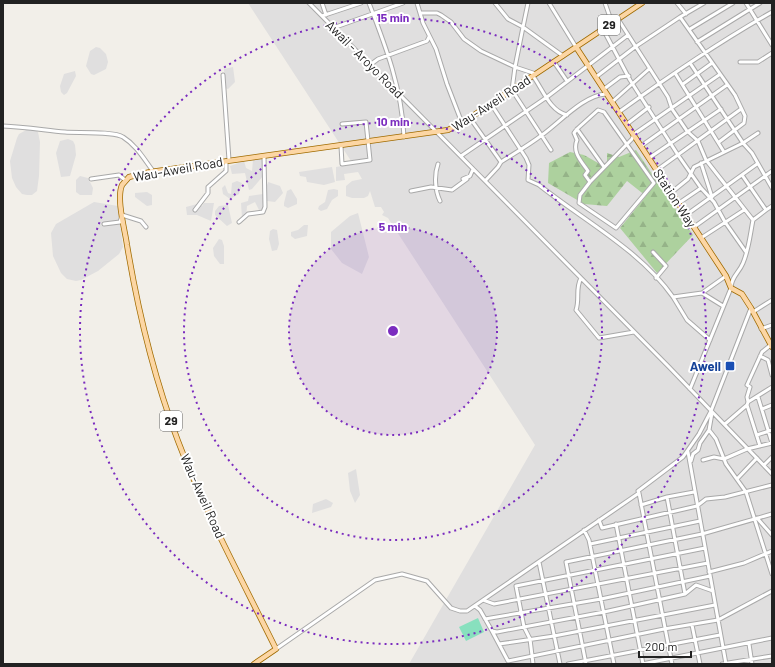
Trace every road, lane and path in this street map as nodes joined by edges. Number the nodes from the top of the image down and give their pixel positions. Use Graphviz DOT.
graph roads {
  1 [pos="309,3"];
  2 [pos="322,3"];
  3 [pos="361,3"];
  4 [pos="370,3"];
  5 [pos="402,3"];
  6 [pos="417,3"];
  7 [pos="495,3"];
  8 [pos="528,3"];
  9 [pos="549,3"];
  10 [pos="605,3"];
  11 [pos="642,3"];
  12 [pos="678,3"];
  13 [pos="704,3"];
  14 [pos="733,3"];
  15 [pos="746,3"];
  16 [pos="760,3"];
  17 [pos="750,9"];
  18 [pos="772,12"];
  19 [pos="373,13"];
  20 [pos="420,13"];
  21 [pos="686,14"];
  22 [pos="324,16"];
  23 [pos="680,17"];
  24 [pos="618,19"];
  25 [pos="756,21"];
  26 [pos="612,23"];
  27 [pos="523,27"];
  28 [pos="333,28"];
  29 [pos="603,29"];
  30 [pos="690,29"];
  31 [pos="628,35"];
  32 [pos="429,37"];
  33 [pos="697,42"];
  34 [pos="772,45"];
  35 [pos="576,47"];
  36 [pos="612,47"];
  37 [pos="635,47"];
  38 [pos="704,53"];
  39 [pos="772,53"];
  40 [pos="389,55"];
  41 [pos="563,56"];
  42 [pos="618,60"];
  43 [pos="554,62"];
  44 [pos="740,62"];
  45 [pos="690,63"];
  46 [pos="712,63"];
  47 [pos="370,65"];
  48 [pos="589,65"];
  49 [pos="515,67"];
  50 [pos="649,69"];
  51 [pos="675,73"];
  52 [pos="697,74"];
  53 [pos="535,75"];
  54 [pos="719,75"];
  55 [pos="223,76"];
  56 [pos="596,76"];
  57 [pos="629,76"];
  58 [pos="567,82"];
  59 [pos="658,83"];
  60 [pos="633,84"];
  61 [pos="683,84"];
  62 [pos="705,85"];
  63 [pos="727,85"];
  64 [pos="512,90"];
  65 [pos="605,91"];
  66 [pos="399,94"];
  67 [pos="642,96"];
  68 [pos="690,96"];
  69 [pos="712,96"];
  70 [pos="547,97"];
  71 [pos="612,102"];
  72 [pos="491,104"];
  73 [pos="649,107"];
  74 [pos="696,108"];
  75 [pos="672,109"];
  76 [pos="721,109"];
  77 [pos="741,109"];
  78 [pos="526,110"];
  79 [pos="619,112"];
  80 [pos="567,115"];
  81 [pos="470,118"];
  82 [pos="656,119"];
  83 [pos="704,119"];
  84 [pos="680,120"];
  85 [pos="728,120"];
  86 [pos="462,123"];
  87 [pos="342,124"];
  88 [pos="627,124"];
  89 [pos="3,126"];
  90 [pos="505,126"];
  91 [pos="577,129"];
  92 [pos="735,130"];
  93 [pos="663,131"];
  94 [pos="687,131"];
  95 [pos="712,131"];
  96 [pos="438,132"];
  97 [pos="758,133"];
  98 [pos="634,134"];
  99 [pos="542,135"];
  100 [pos="404,137"];
  101 [pos="485,139"];
  102 [pos="698,140"];
  103 [pos="368,142"];
  104 [pos="671,142"];
  105 [pos="719,142"];
  106 [pos="626,143"];
  107 [pos="743,143"];
  108 [pos="340,146"];
  109 [pos="641,146"];
  110 [pos="521,149"];
  111 [pos="552,150"];
  112 [pos="724,152"];
  113 [pos="678,155"];
  114 [pos="264,156"];
  115 [pos="462,156"];
  116 [pos="649,158"];
  117 [pos="706,160"];
  118 [pos="227,161"];
  119 [pos="501,162"];
  120 [pos="700,163"];
  121 [pos="438,164"];
  122 [pos="757,164"];
  123 [pos="604,167"];
  124 [pos="474,169"];
  125 [pos="657,170"];
  126 [pos="153,171"];
  127 [pos="772,171"];
  128 [pos="691,174"];
  129 [pos="742,175"];
  130 [pos="765,177"];
  131 [pos="91,179"];
  132 [pos="125,180"];
  133 [pos="485,181"];
  134 [pos="590,182"];
  135 [pos="726,185"];
  136 [pos="750,187"];
  137 [pos="436,188"];
  138 [pos="701,188"];
  139 [pos="772,188"];
  140 [pos="411,191"];
  141 [pos="672,192"];
  142 [pos="710,197"];
  143 [pos="734,197"];
  144 [pos="440,201"];
  145 [pos="679,204"];
  146 [pos="772,206"];
  147 [pos="718,209"];
  148 [pos="195,210"];
  149 [pos="744,210"];
  150 [pos="766,210"];
  151 [pos="122,215"];
  152 [pos="686,215"];
  153 [pos="753,220"];
  154 [pos="239,222"];
  155 [pos="725,222"];
  156 [pos="104,224"];
  157 [pos="146,227"];
  158 [pos="694,227"];
  159 [pos="701,238"];
  160 [pos="653,252"];
  161 [pos="746,252"];
  162 [pos="726,276"];
  163 [pos="581,278"];
  164 [pos="656,278"];
  165 [pos="731,288"];
  166 [pos="702,293"];
  167 [pos="673,298"];
  168 [pos="771,301"];
  169 [pos="723,306"];
  170 [pos="752,310"];
  171 [pos="772,324"];
  172 [pos="761,329"];
  173 [pos="634,332"];
  174 [pos="710,340"];
  175 [pos="771,345"];
  176 [pos="760,356"];
  177 [pos="772,375"];
  178 [pos="772,387"];
  179 [pos="690,389"];
  180 [pos="758,396"];
  181 [pos="748,403"];
  182 [pos="772,405"];
  183 [pos="762,409"];
  184 [pos="711,412"];
  185 [pos="725,424"];
  186 [pos="709,430"];
  187 [pos="770,430"];
  188 [pos="757,435"];
  189 [pos="772,443"];
  190 [pos="760,446"];
  191 [pos="748,450"];
  192 [pos="688,452"];
  193 [pos="772,457"];
  194 [pos="757,458"];
  195 [pos="724,459"];
  196 [pos="703,460"];
  197 [pos="691,462"];
  198 [pos="764,465"];
  199 [pos="772,474"];
  200 [pos="737,479"];
  201 [pos="772,487"];
  202 [pos="694,492"];
  203 [pos="746,492"];
  204 [pos="639,493"];
  205 [pos="667,497"];
  206 [pos="641,505"];
  207 [pos="696,506"];
  208 [pos="670,512"];
  209 [pos="772,514"];
  210 [pos="644,518"];
  211 [pos="756,518"];
  212 [pos="599,520"];
  213 [pos="700,520"];
  214 [pos="616,524"];
  215 [pos="673,526"];
  216 [pos="584,530"];
  217 [pos="646,532"];
  218 [pos="702,534"];
  219 [pos="772,535"];
  220 [pos="620,537"];
  221 [pos="676,540"];
  222 [pos="590,544"];
  223 [pos="649,545"];
  224 [pos="705,548"];
  225 [pos="622,551"];
  226 [pos="772,551"];
  227 [pos="766,553"];
  228 [pos="678,554"];
  229 [pos="593,557"];
  230 [pos="651,559"];
  231 [pos="539,562"];
  232 [pos="708,563"];
  233 [pos="625,565"];
  234 [pos="680,568"];
  235 [pos="596,570"];
  236 [pos="709,572"];
  237 [pos="654,573"];
  238 [pos="772,574"];
  239 [pos="569,575"];
  240 [pos="710,576"];
  241 [pos="627,579"];
  242 [pos="542,580"];
  243 [pos="683,582"];
  244 [pos="598,584"];
  245 [pos="657,587"];
  246 [pos="572,590"];
  247 [pos="712,590"];
  248 [pos="772,591"];
  249 [pos="630,593"];
  250 [pos="545,594"];
  251 [pos="685,594"];
  252 [pos="518,599"];
  253 [pos="601,599"];
  254 [pos="484,600"];
  255 [pos="660,600"];
  256 [pos="574,604"];
  257 [pos="475,606"];
  258 [pos="632,606"];
  259 [pos="715,606"];
  260 [pos="548,608"];
  261 [pos="604,612"];
  262 [pos="521,613"];
  263 [pos="663,615"];
  264 [pos="577,617"];
  265 [pos="486,619"];
  266 [pos="718,620"];
  267 [pos="635,621"];
  268 [pos="551,622"];
  269 [pos="692,625"];
  270 [pos="607,626"];
  271 [pos="524,627"];
  272 [pos="664,629"];
  273 [pos="492,631"];
  274 [pos="580,631"];
  275 [pos="638,635"];
  276 [pos="720,635"];
  277 [pos="554,636"];
  278 [pos="772,638"];
  279 [pos="530,639"];
  280 [pos="609,640"];
  281 [pos="695,640"];
  282 [pos="499,644"];
  283 [pos="749,644"];
  284 [pos="667,645"];
  285 [pos="582,646"];
  286 [pos="276,649"];
  287 [pos="723,649"];
  288 [pos="640,650"];
  289 [pos="557,651"];
  290 [pos="697,653"];
  291 [pos="612,655"];
  292 [pos="532,656"];
  293 [pos="772,656"];
  294 [pos="751,658"];
  295 [pos="671,659"];
  296 [pos="586,662"];
  297 [pos="254,664"];
  298 [pos="533,664"];
  299 [pos="560,664"];
  300 [pos="568,664"];
  301 [pos="614,664"];
  302 [pos="643,664"];
  303 [pos="672,664"];
  304 [pos="700,664"];
  305 [pos="724,664"];
  306 [pos="752,664"];
  1 -- 22 [label="street, Awail - Aroyo Road"];
  2 -- 22 [label="street"];
  3 -- 22 [label="street"];
  4 -- 19 [label="street"];
  5 -- 19 [label="street"];
  6 -- 20 [label="street"];
  7 -- 27 [label="street"];
  8 -- 27 [label="street"];
  9 -- 35 [label="street"];
  10 -- 26 [label="street"];
  11 -- 24 [label="main road, Wau-Aweil Road / 29"];
  12 -- 21 [label="street"];
  13 -- 21 [label="street"];
  14 -- 30 [label="street"];
  15 -- 17 [label="street"];
  16 -- 17 [label="street"];
  17 -- 25 [label="street"];
  17 -- 33 [label="street"];
  18 -- 25 [label="street"];
  19 -- 28 [label="street"];
  19 -- 40 [label="street"];
  20 -- 32 [label="street"];
  20 -- 49 [label="street"];
  21 -- 23 [label="street"];
  22 -- 28 [label="street, Awail - Aroyo Road"];
  23 -- 30 [label="street"];
  23 -- 37 [label="street"];
  24 -- 26 [label="main road, Wau-Aweil Road / 29"];
  24 -- 31 [label="street"];
  25 -- 34 [label="street"];
  25 -- 38 [label="street"];
  26 -- 29 [label="main road, Wau-Aweil Road / 29"];
  27 -- 41 [label="street"];
  27 -- 49 [label="street"];
  28 -- 47 [label="street, Awail - Aroyo Road"];
  29 -- 35 [label="main road, Wau-Aweil Road / 29"];
  29 -- 36 [label="street"];
  30 -- 33 [label="street"];
  31 -- 36 [label="street"];
  31 -- 37 [label="street"];
  32 -- 40 [label="street"];
  32 -- 86 [label="street"];
  33 -- 38 [label="street"];
  35 -- 41 [label="main road, Wau-Aweil Road / 29"];
  35 -- 48 [label="main road, Station Way"];
  36 -- 42 [label="street"];
  36 -- 48 [label="street"];
  37 -- 42 [label="street"];
  37 -- 50 [label="street"];
  38 -- 45 [label="street"];
  38 -- 46 [label="street"];
  39 -- 44 [label="street"];
  40 -- 47 [label="street"];
  40 -- 66 [label="street"];
  41 -- 43 [label="main road, Wau-Aweil Road / 29"];
  42 -- 56 [label="street"];
  42 -- 57 [label="street"];
  43 -- 53 [label="main road, Wau-Aweil Road / 29"];
  43 -- 58 [label="street"];
  45 -- 51 [label="street"];
  45 -- 52 [label="street"];
  46 -- 52 [label="street"];
  46 -- 54 [label="street"];
  47 -- 66 [label="street, Awail - Aroyo Road"];
  48 -- 56 [label="main road, Station Way"];
  48 -- 58 [label="street"];
  49 -- 53 [label="street"];
  49 -- 64 [label="street"];
  50 -- 59 [label="street"];
  50 -- 60 [label="street"];
  51 -- 59 [label="street"];
  51 -- 61 [label="street"];
  52 -- 61 [label="street"];
  52 -- 62 [label="street"];
  53 -- 64 [label="main road, Wau-Aweil Road / 29"];
  53 -- 70 [label="street"];
  54 -- 62 [label="street"];
  54 -- 63 [label="street"];
  55 -- 118 [label="street"];
  56 -- 65 [label="main road, Station Way"];
  57 -- 60 [label="street"];
  57 -- 65 [label="street"];
  58 -- 70 [label="street"];
  59 -- 67 [label="street"];
  59 -- 75 [label="street"];
  60 -- 67 [label="street"];
  60 -- 71 [label="street"];
  61 -- 68 [label="street"];
  62 -- 68 [label="street"];
  62 -- 69 [label="street"];
  63 -- 69 [label="street"];
  63 -- 77 [label="street"];
  64 -- 72 [label="main road, Wau-Aweil Road / 29"];
  64 -- 78 [label="street"];
  65 -- 71 [label="main road, Station Way"];
  65 -- 80 [label="street"];
  66 -- 96 [label="street, Awail - Aroyo Road"];
  66 -- 100 [label="street"];
  67 -- 73 [label="street"];
  67 -- 79 [label="street"];
  68 -- 74 [label="street"];
  68 -- 75 [label="street"];
  69 -- 74 [label="street"];
  69 -- 76 [label="street"];
  70 -- 78 [label="street"];
  70 -- 80 [label="street"];
  71 -- 79 [label="main road, Station Way"];
  72 -- 81 [label="main road, Wau-Aweil Road / 29"];
  72 -- 90 [label="street"];
  73 -- 82 [label="street"];
  73 -- 88 [label="street"];
  74 -- 83 [label="street"];
  74 -- 84 [label="street"];
  75 -- 82 [label="street"];
  75 -- 84 [label="street"];
  76 -- 83 [label="street"];
  76 -- 85 [label="street"];
  77 -- 85 [label="street"];
  77 -- 92 [label="street"];
  78 -- 90 [label="street"];
  78 -- 99 [label="street"];
  79 -- 88 [label="main road, Station Way"];
  80 -- 99 [label="street"];
  81 -- 86 [label="main road, Wau-Aweil Road / 29"];
  81 -- 101 [label="street"];
  82 -- 93 [label="street"];
  82 -- 98 [label="street"];
  83 -- 94 [label="street"];
  83 -- 95 [label="street"];
  84 -- 93 [label="street"];
  84 -- 94 [label="street"];
  85 -- 92 [label="street"];
  85 -- 95 [label="street"];
  86 -- 96 [label="main road, Wau-Aweil Road / 29"];
  87 -- 103 [label="street"];
  88 -- 98 [label="main road, Station Way"];
  89 -- 126 [label="street"];
  90 -- 101 [label="street"];
  90 -- 110 [label="street"];
  91 -- 106 [label="street"];
  91 -- 123 [label="street"];
  91 -- 134 [label="street"];
  92 -- 105 [label="street"];
  92 -- 107 [label="street"];
  93 -- 104 [label="street"];
  93 -- 109 [label="street"];
  94 -- 102 [label="street"];
  94 -- 104 [label="street"];
  95 -- 102 [label="street"];
  95 -- 105 [label="street"];
  96 -- 100 [label="main road, Wau-Aweil Road / 29"];
  96 -- 115 [label="street, Awail - Aroyo Road"];
  97 -- 107 [label="street"];
  98 -- 106 [label="street"];
  98 -- 109 [label="main road, Station Way"];
  99 -- 110 [label="street"];
  99 -- 111 [label="street"];
  100 -- 103 [label="main road, Wau-Aweil Road / 29"];
  101 -- 115 [label="street"];
  101 -- 119 [label="street"];
  102 -- 113 [label="street"];
  102 -- 117 [label="street"];
  103 -- 108 [label="main road, Wau-Aweil Road / 29"];
  103 -- 108 [label="street"];
  104 -- 113 [label="street"];
  104 -- 116 [label="street"];
  105 -- 112 [label="street"];
  106 -- 123 [label="street"];
  106 -- 134 [label="street"];
  107 -- 112 [label="street"];
  107 -- 122 [label="street"];
  108 -- 114 [label="main road, Wau-Aweil Road / 29"];
  109 -- 116 [label="main road, Station Way"];
  110 -- 119 [label="street"];
  110 -- 164 [label="street"];
  112 -- 117 [label="street"];
  113 -- 125 [label="street"];
  113 -- 128 [label="street"];
  114 -- 118 [label="main road, Wau-Aweil Road / 29"];
  114 -- 154 [label="street"];
  115 -- 124 [label="street, Awail - Aroyo Road"];
  116 -- 125 [label="main road, Station Way"];
  117 -- 120 [label="street"];
  117 -- 135 [label="street"];
  118 -- 126 [label="main road, Wau-Aweil Road / 29"];
  118 -- 148 [label="street"];
  119 -- 133 [label="street"];
  120 -- 128 [label="street"];
  120 -- 142 [label="street"];
  121 -- 137 [label="street"];
  122 -- 129 [label="street"];
  122 -- 130 [label="street"];
  123 -- 134 [label="street"];
  124 -- 133 [label="street, Awail - Aroyo Road"];
  124 -- 137 [label="street"];
  125 -- 141 [label="main road, Station Way"];
  126 -- 132 [label="main road, Wau-Aweil Road / 29"];
  127 -- 130 [label="street"];
  128 -- 138 [label="street"];
  128 -- 141 [label="street"];
  129 -- 135 [label="street"];
  129 -- 136 [label="street"];
  130 -- 136 [label="street"];
  130 -- 139 [label="street"];
  131 -- 132 [label="street"];
  132 -- 151 [label="main road, Wau-Aweil Road / 29"];
  133 -- 163 [label="street, Awail - Aroyo Road"];
  135 -- 142 [label="street"];
  135 -- 143 [label="street"];
  136 -- 143 [label="street"];
  136 -- 150 [label="street"];
  137 -- 140 [label="street"];
  137 -- 144 [label="street"];
  138 -- 142 [label="street"];
  138 -- 145 [label="street"];
  141 -- 145 [label="main road, Station Way"];
  142 -- 147 [label="street"];
  142 -- 152 [label="street"];
  143 -- 147 [label="street"];
  143 -- 149 [label="street"];
  145 -- 152 [label="main road, Station Way"];
  146 -- 150 [label="street"];
  147 -- 155 [label="street"];
  147 -- 158 [label="street"];
  149 -- 153 [label="street"];
  149 -- 155 [label="street"];
  150 -- 153 [label="street"];
  151 -- 156 [label="street"];
  151 -- 157 [label="street"];
  151 -- 286 [label="main road, Wau-Aweil Road / 29"];
  152 -- 158 [label="main road, Station Way"];
  153 -- 161 [label="street"];
  155 -- 159 [label="street"];
  155 -- 161 [label="street"];
  158 -- 159 [label="main road, Station Way"];
  159 -- 162 [label="main road, Station Way"];
  160 -- 164 [label="street"];
  161 -- 165 [label="street"];
  162 -- 165 [label="main road, Station Way"];
  162 -- 166 [label="street"];
  163 -- 173 [label="street, Awail - Aroyo Road"];
  163 -- 173 [label="street"];
  164 -- 167 [label="street"];
  165 -- 169 [label="street"];
  165 -- 170 [label="main road, Station Way"];
  166 -- 167 [label="street"];
  166 -- 169 [label="street"];
  167 -- 174 [label="street"];
  168 -- 170 [label="street"];
  169 -- 174 [label="street"];
  170 -- 172 [label="main road, Station Way"];
  170 -- 184 [label="street"];
  171 -- 172 [label="street"];
  172 -- 175 [label="main road, Station Way"];
  173 -- 179 [label="street, Awail - Aroyo Road"];
  174 -- 179 [label="street"];
  175 -- 176 [label="street"];
  176 -- 177 [label="street"];
  176 -- 181 [label="street"];
  178 -- 180 [label="street"];
  179 -- 184 [label="street, Awail - Aroyo Road"];
  180 -- 181 [label="street"];
  180 -- 183 [label="street"];
  181 -- 185 [label="street"];
  181 -- 188 [label="street"];
  182 -- 183 [label="street"];
  183 -- 187 [label="street"];
  184 -- 185 [label="street, Awail - Aroyo Road"];
  184 -- 186 [label="street"];
  184 -- 192 [label="street"];
  185 -- 191 [label="street, Awail - Aroyo Road"];
  186 -- 195 [label="street"];
  186 -- 197 [label="street"];
  187 -- 188 [label="street"];
  187 -- 189 [label="street"];
  188 -- 190 [label="street"];
  189 -- 190 [label="street"];
  190 -- 191 [label="street"];
  191 -- 194 [label="street, Awail - Aroyo Road"];
  191 -- 195 [label="street"];
  192 -- 197 [label="street"];
  192 -- 204 [label="street"];
  193 -- 198 [label="street"];
  194 -- 198 [label="street, Awail - Aroyo Road"];
  194 -- 200 [label="street"];
  195 -- 196 [label="street"];
  195 -- 200 [label="street"];
  197 -- 202 [label="street"];
  198 -- 199 [label="street, Awail - Aroyo Road"];
  200 -- 203 [label="street"];
  201 -- 203 [label="street"];
  202 -- 205 [label="street"];
  202 -- 207 [label="street"];
  203 -- 207 [label="street"];
  203 -- 211 [label="street"];
  204 -- 206 [label="street"];
  204 -- 212 [label="street"];
  205 -- 206 [label="street"];
  205 -- 208 [label="street"];
  206 -- 210 [label="street"];
  207 -- 208 [label="street"];
  207 -- 213 [label="street"];
  208 -- 210 [label="street"];
  208 -- 215 [label="street"];
  209 -- 211 [label="street"];
  210 -- 214 [label="street"];
  210 -- 217 [label="street"];
  211 -- 218 [label="street"];
  211 -- 219 [label="street"];
  211 -- 227 [label="street"];
  212 -- 214 [label="street"];
  212 -- 216 [label="street"];
  213 -- 215 [label="street"];
  213 -- 218 [label="street"];
  214 -- 220 [label="street"];
  215 -- 217 [label="street"];
  215 -- 221 [label="street"];
  216 -- 222 [label="street"];
  216 -- 231 [label="street"];
  217 -- 220 [label="street"];
  217 -- 223 [label="street"];
  218 -- 221 [label="street"];
  218 -- 224 [label="street"];
  220 -- 222 [label="street"];
  220 -- 225 [label="street"];
  221 -- 223 [label="street"];
  221 -- 228 [label="street"];
  222 -- 229 [label="street"];
  223 -- 225 [label="street"];
  223 -- 230 [label="street"];
  224 -- 228 [label="street"];
  224 -- 232 [label="street"];
  225 -- 229 [label="street"];
  225 -- 233 [label="street"];
  226 -- 227 [label="street"];
  227 -- 236 [label="street"];
  227 -- 238 [label="street"];
  228 -- 230 [label="street"];
  228 -- 234 [label="street"];
  229 -- 235 [label="street"];
  229 -- 239 [label="street"];
  230 -- 233 [label="street"];
  230 -- 237 [label="street"];
  231 -- 242 [label="street"];
  231 -- 254 [label="street"];
  232 -- 234 [label="street"];
  232 -- 236 [label="street"];
  233 -- 235 [label="street"];
  233 -- 241 [label="street"];
  234 -- 237 [label="street"];
  234 -- 243 [label="street"];
  235 -- 239 [label="street"];
  235 -- 244 [label="street"];
  236 -- 240 [label="street"];
  237 -- 241 [label="street"];
  237 -- 245 [label="street"];
  239 -- 242 [label="street"];
  239 -- 246 [label="street"];
  240 -- 243 [label="street"];
  240 -- 247 [label="street"];
  241 -- 244 [label="street"];
  241 -- 249 [label="street"];
  242 -- 250 [label="street"];
  242 -- 252 [label="street"];
  243 -- 245 [label="street"];
  243 -- 251 [label="street"];
  244 -- 246 [label="street"];
  244 -- 253 [label="street"];
  245 -- 249 [label="street"];
  245 -- 255 [label="street"];
  246 -- 250 [label="street"];
  246 -- 256 [label="street"];
  247 -- 251 [label="street"];
  247 -- 259 [label="street"];
  248 -- 266 [label="street"];
  249 -- 253 [label="street"];
  249 -- 258 [label="street"];
  250 -- 252 [label="street"];
  250 -- 260 [label="street"];
  251 -- 255 [label="street"];
  252 -- 254 [label="street"];
  252 -- 262 [label="street"];
  253 -- 256 [label="street"];
  253 -- 261 [label="street"];
  254 -- 257 [label="street"];
  255 -- 258 [label="street"];
  255 -- 263 [label="street"];
  256 -- 260 [label="street"];
  256 -- 264 [label="street"];
  257 -- 265 [label="street"];
  257 -- 286 [label="street"];
  258 -- 261 [label="street"];
  258 -- 267 [label="street"];
  259 -- 263 [label="street"];
  259 -- 266 [label="street"];
  260 -- 262 [label="street"];
  260 -- 268 [label="street"];
  261 -- 264 [label="street"];
  261 -- 270 [label="street"];
  262 -- 265 [label="street"];
  262 -- 271 [label="street"];
  263 -- 267 [label="street"];
  263 -- 272 [label="street"];
  264 -- 268 [label="street"];
  264 -- 274 [label="street"];
  265 -- 273 [label="street"];
  266 -- 269 [label="street"];
  266 -- 276 [label="street"];
  267 -- 270 [label="street"];
  267 -- 275 [label="street"];
  268 -- 271 [label="street"];
  268 -- 277 [label="street"];
  269 -- 272 [label="street"];
  269 -- 281 [label="street"];
  270 -- 274 [label="street"];
  270 -- 280 [label="street"];
  271 -- 273 [label="street"];
  271 -- 279 [label="street"];
  272 -- 275 [label="street"];
  272 -- 284 [label="street"];
  273 -- 282 [label="street"];
  274 -- 277 [label="street"];
  274 -- 285 [label="street"];
  275 -- 280 [label="street"];
  275 -- 288 [label="street"];
  276 -- 281 [label="street"];
  276 -- 287 [label="street"];
  277 -- 279 [label="street"];
  277 -- 289 [label="street"];
  278 -- 283 [label="street"];
  279 -- 282 [label="street"];
  279 -- 292 [label="street"];
  280 -- 285 [label="street"];
  280 -- 291 [label="street"];
  281 -- 284 [label="street"];
  281 -- 290 [label="street"];
  282 -- 292 [label="street"];
  283 -- 287 [label="street"];
  283 -- 294 [label="street"];
  284 -- 288 [label="street"];
  284 -- 295 [label="street"];
  285 -- 289 [label="street"];
  285 -- 296 [label="street"];
  286 -- 297 [label="main road"];
  287 -- 290 [label="street"];
  287 -- 305 [label="street"];
  288 -- 291 [label="street"];
  288 -- 302 [label="street"];
  289 -- 292 [label="street"];
  289 -- 299 [label="street"];
  290 -- 295 [label="street"];
  290 -- 304 [label="street"];
  291 -- 296 [label="street"];
  291 -- 301 [label="street"];
  292 -- 298 [label="street"];
  293 -- 294 [label="street"];
  294 -- 305 [label="street"];
  294 -- 306 [label="street"];
  295 -- 302 [label="street"];
  295 -- 303 [label="street"];
  296 -- 300 [label="street"];
}
